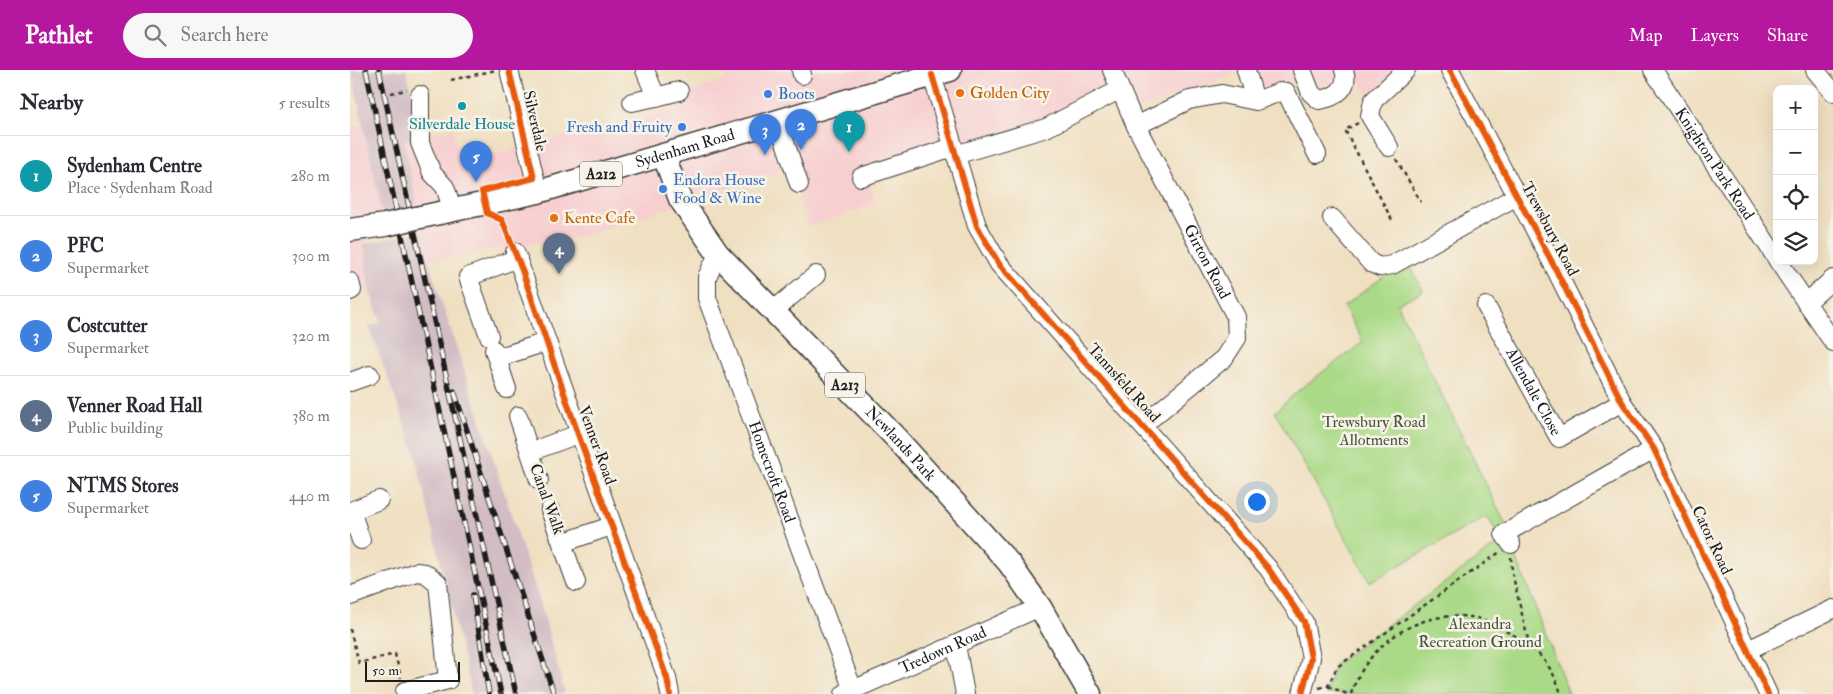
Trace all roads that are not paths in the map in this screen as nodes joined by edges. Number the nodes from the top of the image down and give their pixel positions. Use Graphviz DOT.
graph roads {
  1 [pos="509,70"];
  2 [pos="645,70"];
  3 [pos="1112,70"];
  4 [pos="1246,70"];
  5 [pos="1302,70"];
  6 [pos="1344,70"];
  7 [pos="1406,70"];
  8 [pos="1450,70"];
  9 [pos="1653,70"];
  10 [pos="1815,70"];
  11 [pos="941,73"];
  12 [pos="1119,90"];
  13 [pos="1252,90"];
  14 [pos="679,91"];
  15 [pos="1833,92"];
  16 [pos="420,95"];
  17 [pos="656,97"];
  18 [pos="632,102"];
  19 [pos="778,122"];
  20 [pos="1136,126"];
  21 [pos="1389,147"];
  22 [pos="954,151"];
  23 [pos="1317,154"];
  24 [pos="664,156"];
  25 [pos="862,177"];
  26 [pos="799,184"];
  27 [pos="538,192"];
  28 [pos="1517,196"];
  29 [pos="453,210"];
  30 [pos="1332,218"];
  31 [pos="350,230"];
  32 [pos="718,254"];
  33 [pos="1773,254"];
  34 [pos="1780,265"];
  35 [pos="816,275"];
  36 [pos="1833,279"];
  37 [pos="350,282"];
  38 [pos="350,291"];
  39 [pos="1806,303"];
  40 [pos="1486,306"];
  41 [pos="773,311"];
  42 [pos="546,342"];
  43 [pos="1833,342"];
  44 [pos="493,348"];
  45 [pos="370,376"];
  46 [pos="350,382"];
  47 [pos="507,389"];
  48 [pos="1622,402"];
  49 [pos="518,416"];
  50 [pos="1143,425"];
  51 [pos="578,434"];
  52 [pos="1654,449"];
  53 [pos="530,452"];
  54 [pos="539,480"];
  55 [pos="379,500"];
  56 [pos="550,510"];
  57 [pos="351,512"];
  58 [pos="611,526"];
  59 [pos="361,540"];
  60 [pos="562,543"];
  61 [pos="1511,544"];
  62 [pos="576,582"];
  63 [pos="350,596"];
  64 [pos="1040,607"];
  65 [pos="1833,609"];
  66 [pos="956,645"];
  67 [pos="1748,650"];
  68 [pos="405,691"];
  69 [pos="848,692"];
  70 [pos="1302,693"];
  71 [pos="670,694"];
  72 [pos="965,694"];
  73 [pos="1090,694"];
  74 [pos="1768,694"];
  1 -- 27 [label="street, Silverdale"];
  2 -- 17 [label="street"];
  3 -- 12 [label="street, Girton Road"];
  4 -- 13 [label="street"];
  5 -- 6 [label="street"];
  7 -- 21 [label="street"];
  8 -- 28 [label="street, Trewsbury Road"];
  9 -- 33 [label="street, Knighton Park Road"];
  10 -- 15 [label="street"];
  11 -- 19 [label="main road, Sydenham Road / A212"];
  11 -- 22 [label="street, Tannsfeld Road"];
  12 -- 20 [label="street, Girton Road"];
  12 -- 22 [label="street"];
  14 -- 17 [label="street"];
  16 -- 29 [label="street"];
  17 -- 18 [label="street"];
  19 -- 24 [label="main road, Sydenham Road / A212"];
  19 -- 26 [label="street"];
  20 -- 23 [label="street"];
  20 -- 50 [label="street, Girton Road"];
  22 -- 25 [label="street"];
  22 -- 50 [label="street, Tannsfeld Road"];
  24 -- 27 [label="main road, Sydenham Road / A212"];
  24 -- 32 [label="main road, Newlands Park / A213"];
  27 -- 29 [label="main road, Sydenham Road / A212"];
  28 -- 30 [label="street"];
  28 -- 48 [label="street, Trewsbury Road"];
  29 -- 31 [label="main road, Sydenham Road / A212, bridge"];
  32 -- 41 [label="main road, Newlands Park / A213"];
  32 -- 69 [label="street, Homecroft Road"];
  34 -- 39 [label="street, Knighton Park Road"];
  35 -- 41 [label="street"];
  36 -- 39 [label="street"];
  37 -- 38 [label="street"];
  39 -- 43 [label="street, Knighton Park Road"];
  40 -- 48 [label="street, Allendale Close"];
  41 -- 64 [label="main road, Newlands Park / A213"];
  42 -- 44 [label="street"];
  42 -- 44 [label="street, Venner Road"];
  42 -- 51 [label="street, Venner Road"];
  44 -- 47 [label="street"];
  45 -- 46 [label="street"];
  48 -- 52 [label="street, Cator Road"];
  49 -- 53 [label="street, Canal Walk"];
  50 -- 70 [label="street, Tannsfeld Road"];
  51 -- 53 [label="street"];
  51 -- 58 [label="street, Venner Road"];
  52 -- 61 [label="street"];
  52 -- 67 [label="street, Cator Road"];
  53 -- 54 [label="street, Canal Walk"];
  55 -- 57 [label="street"];
  56 -- 60 [label="street, Canal Walk"];
  57 -- 59 [label="street"];
  58 -- 60 [label="street"];
  58 -- 71 [label="street, Venner Road"];
  60 -- 62 [label="street, Canal Walk"];
  63 -- 68 [label="street"];
  64 -- 66 [label="street, Tredown Road"];
  64 -- 73 [label="main road, Newlands Park / A213"];
  65 -- 67 [label="street"];
  66 -- 69 [label="street, Tredown Road"];
  66 -- 72 [label="street"];
  67 -- 74 [label="street, Cator Road"];
}
